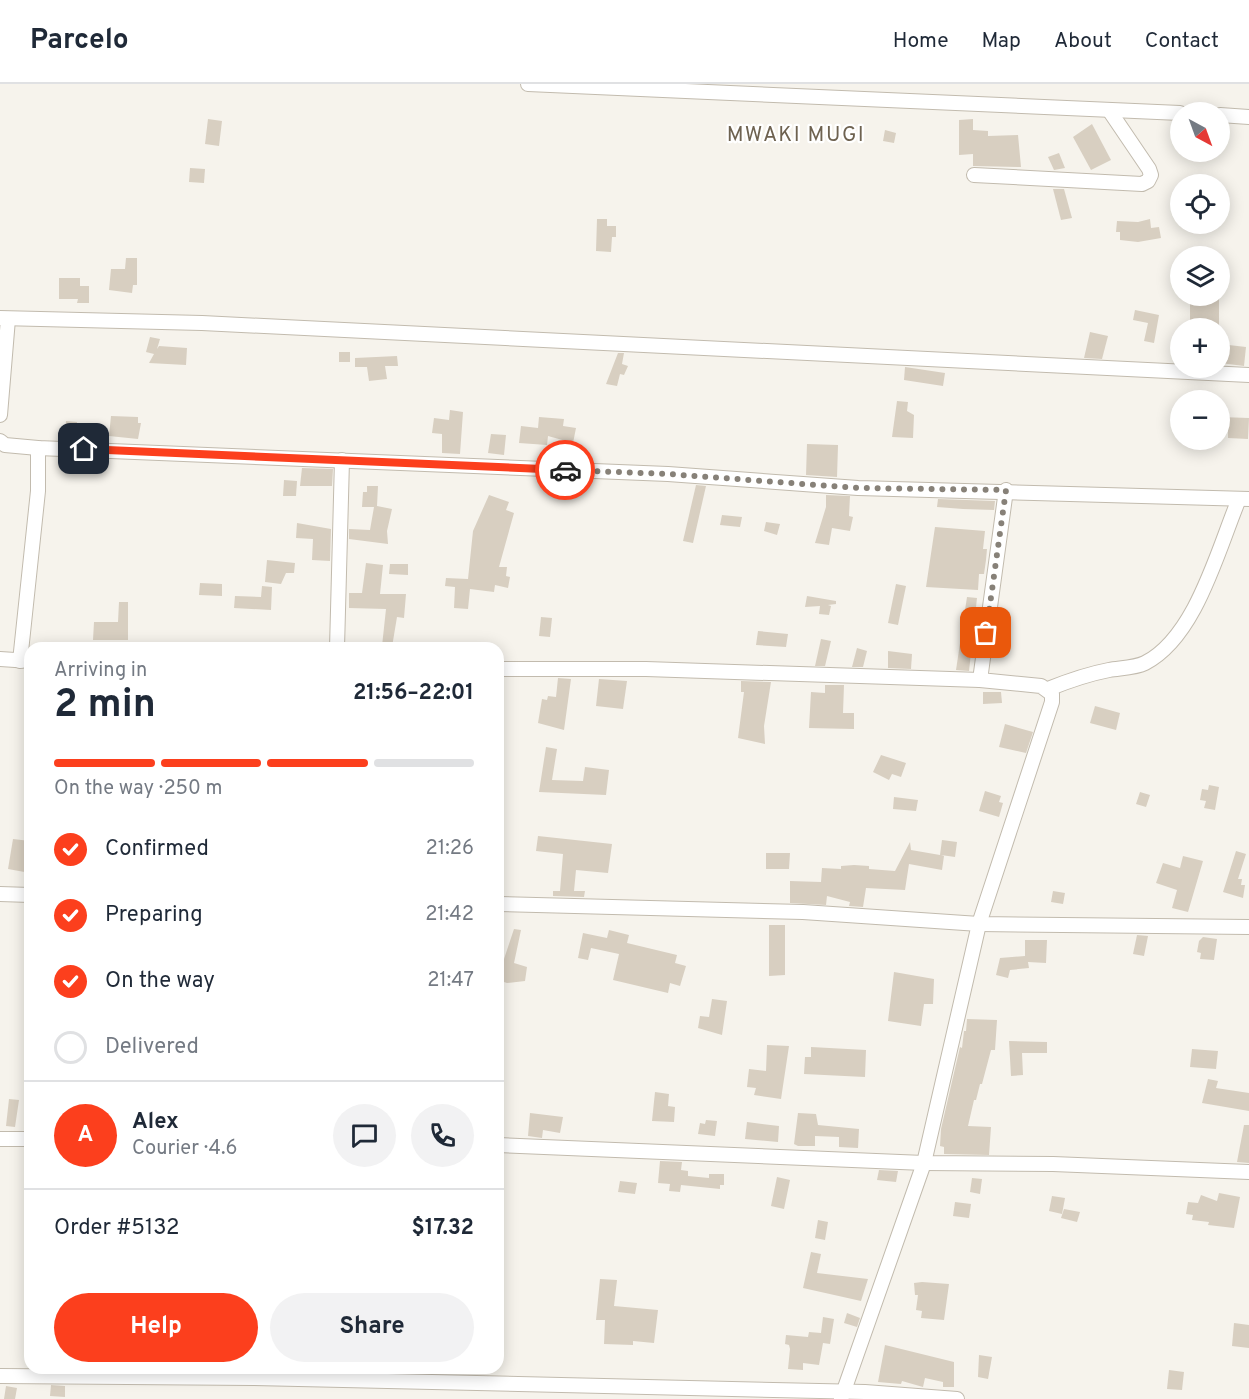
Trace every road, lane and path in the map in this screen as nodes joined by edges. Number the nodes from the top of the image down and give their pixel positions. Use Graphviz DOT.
graph roads {
  1 [pos="528,84"];
  2 [pos="1109,110"];
  3 [pos="1170,113"];
  4 [pos="1230,116"];
  5 [pos="1249,117"];
  6 [pos="974,175"];
  7 [pos="4,319"];
  8 [pos="1249,375"];
  9 [pos="0,414"];
  10 [pos="0,441"];
  11 [pos="38,448"];
  12 [pos="342,460"];
  13 [pos="1006,490"];
  14 [pos="1244,499"];
  15 [pos="26,642"];
  16 [pos="337,642"];
  17 [pos="0,660"];
  18 [pos="24,661"];
  19 [pos="504,669"];
  20 [pos="980,680"];
  21 [pos="1048,689"];
  22 [pos="0,894"];
  23 [pos="24,895"];
  24 [pos="504,904"];
  25 [pos="979,924"];
  26 [pos="1249,927"];
  27 [pos="0,1139"];
  28 [pos="24,1139"];
  29 [pos="504,1145"];
  30 [pos="924,1163"];
  31 [pos="1249,1172"];
  32 [pos="0,1376"];
  33 [pos="842,1396"];
  34 [pos="957,1399"];
  1 -- 2 [label="street"];
  2 -- 3 [label="street"];
  2 -- 6 [label="street"];
  4 -- 5 [label="street"];
  7 -- 8 [label="street"];
  7 -- 9 [label="street"];
  10 -- 11 [label="street"];
  11 -- 12 [label="street"];
  11 -- 15 [label="street"];
  12 -- 13 [label="street"];
  12 -- 16 [label="street"];
  13 -- 14 [label="street"];
  13 -- 20 [label="street"];
  14 -- 21 [label="street"];
  17 -- 18 [label="street"];
  19 -- 20 [label="street"];
  20 -- 21 [label="street"];
  21 -- 25 [label="street"];
  22 -- 23 [label="street"];
  24 -- 25 [label="street"];
  25 -- 26 [label="street"];
  25 -- 30 [label="street"];
  27 -- 28 [label="street"];
  29 -- 30 [label="street"];
  30 -- 31 [label="street"];
  30 -- 33 [label="street"];
  32 -- 33 [label="street"];
  33 -- 34 [label="street"];
}
